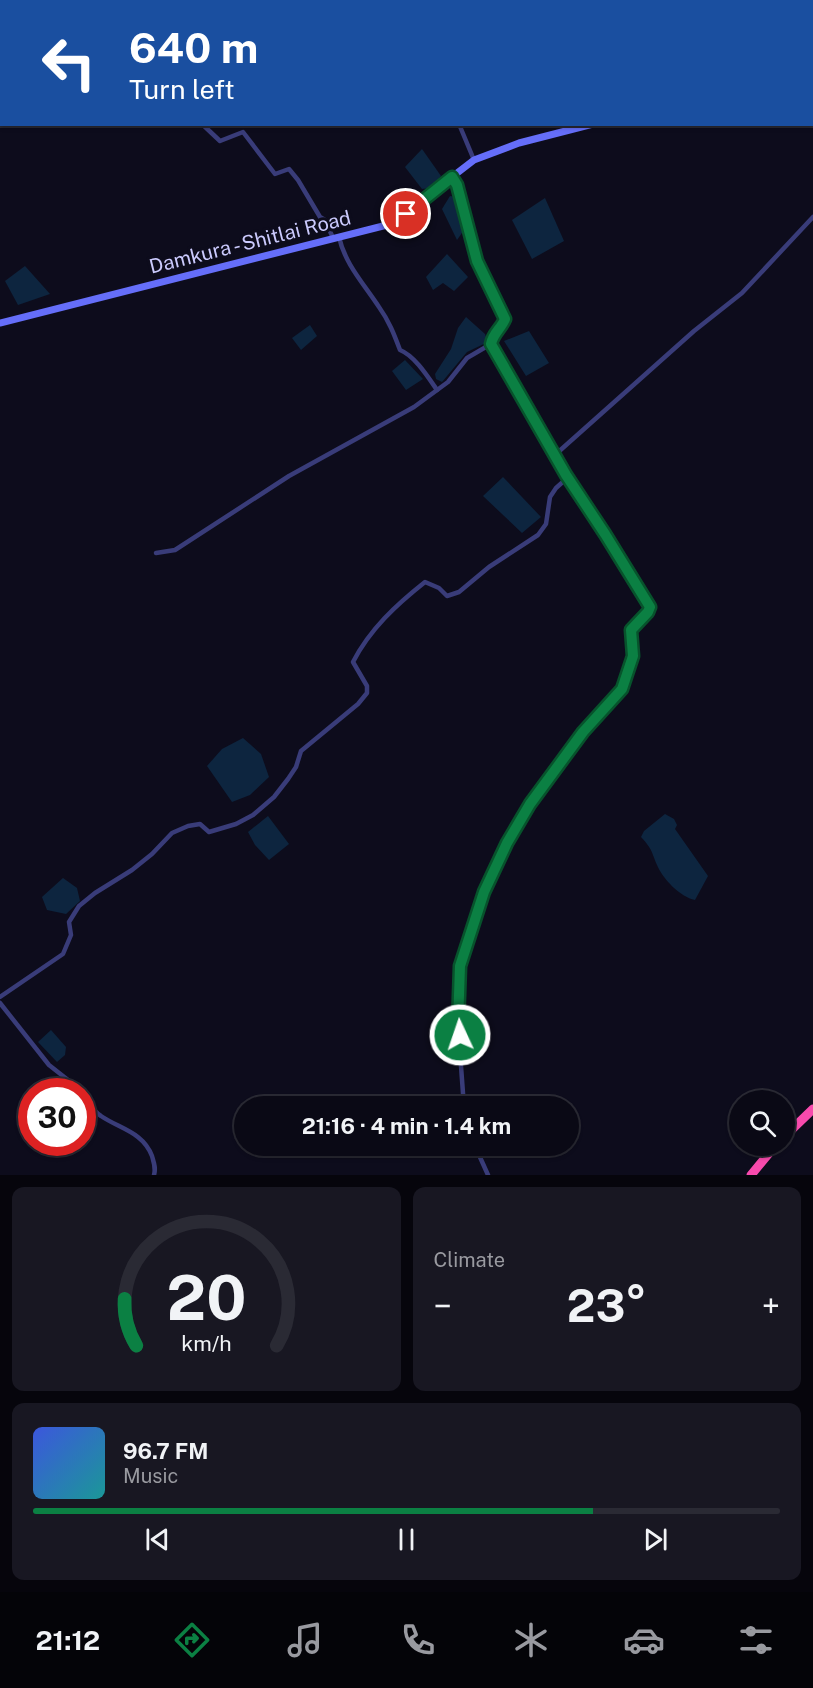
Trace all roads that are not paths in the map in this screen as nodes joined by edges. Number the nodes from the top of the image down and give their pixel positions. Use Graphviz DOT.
graph roads {
  1 [pos="204,126"];
  2 [pos="460,126"];
  3 [pos="578,126"];
  4 [pos="562,128"];
  5 [pos="474,160"];
  6 [pos="452,177"];
  7 [pos="813,217"];
  8 [pos="336,237"];
  9 [pos="0,323"];
  10 [pos="491,344"];
  11 [pos="437,390"];
  12 [pos="556,454"];
  13 [pos="566,475"];
  14 [pos="156,554"];
  15 [pos="0,997"];
  16 [pos="0,1003"];
  17 [pos="65,1078"];
  18 [pos="463,1096"];
  19 [pos="813,1109"];
  20 [pos="96,1112"];
  21 [pos="795,1126"];
  22 [pos="479,1156"];
  23 [pos="767,1156"];
  24 [pos="154,1175"];
  25 [pos="488,1175"];
  26 [pos="751,1175"];
  1 -- 8 [label="street"];
  2 -- 5 [label="street"];
  3 -- 4 [label="street, Damkura - Shitlai Road"];
  4 -- 5 [label="street, Damkura - Shitlai Road"];
  5 -- 6 [label="street, Damkura - Shitlai Road"];
  6 -- 8 [label="street, Damkura - Shitlai Road"];
  6 -- 10 [label="street"];
  7 -- 12 [label="street"];
  8 -- 9 [label="street, Damkura - Shitlai Road"];
  8 -- 11 [label="street"];
  10 -- 11 [label="street"];
  10 -- 12 [label="street"];
  11 -- 14 [label="street"];
  12 -- 13 [label="street"];
  13 -- 15 [label="street"];
  13 -- 18 [label="street"];
  16 -- 17 [label="street"];
  19 -- 21 [label="highway"];
  20 -- 24 [label="street"];
  22 -- 25 [label="street"];
  23 -- 26 [label="highway"];
}
